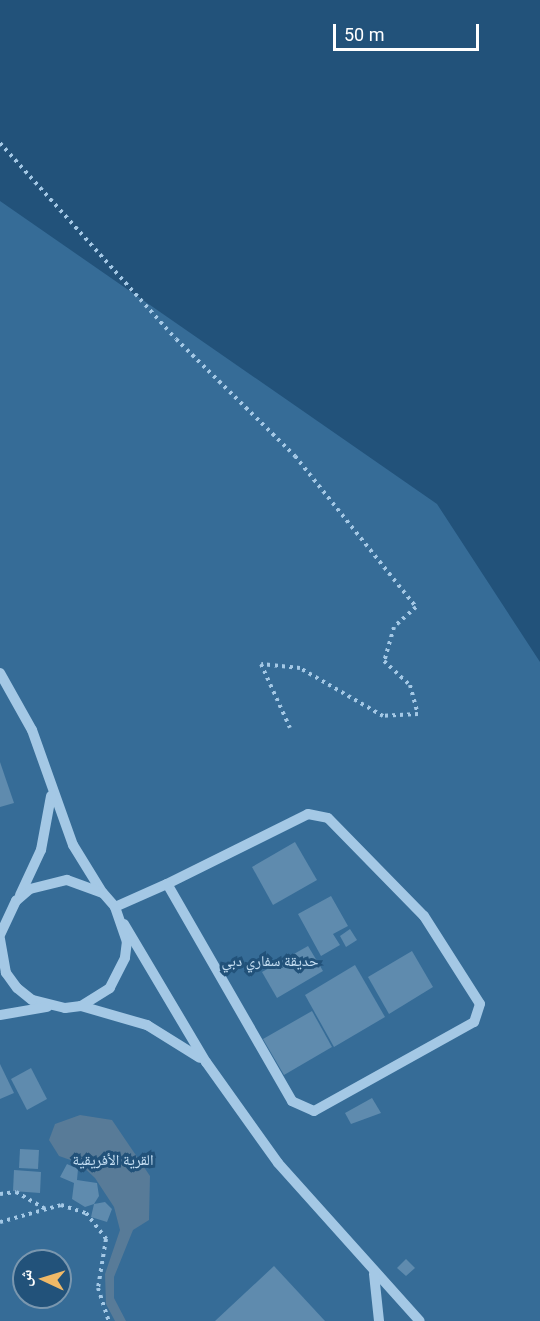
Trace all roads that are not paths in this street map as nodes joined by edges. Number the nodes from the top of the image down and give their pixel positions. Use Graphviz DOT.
graph roads {
  1 [pos="0,673"];
  2 [pos="51,793"];
  3 [pos="167,884"];
  4 [pos="102,893"];
  5 [pos="16,901"];
  6 [pos="116,907"];
  7 [pos="124,924"];
  8 [pos="0,937"];
  9 [pos="81,1006"];
  10 [pos="50,1007"];
  11 [pos="0,1016"];
  12 [pos="206,1062"];
  13 [pos="374,1273"];
  14 [pos="379,1321"];
  15 [pos="420,1321"];
  1 -- 2 [label="street"];
  2 -- 4 [label="street"];
  2 -- 5 [label="street"];
  3 -- 3 [label="street"];
  3 -- 6 [label="street"];
  4 -- 5 [label="street"];
  4 -- 6 [label="street"];
  5 -- 8 [label="street"];
  6 -- 7 [label="street"];
  7 -- 9 [label="street"];
  7 -- 12 [label="street"];
  8 -- 10 [label="street"];
  9 -- 10 [label="street"];
  9 -- 12 [label="street"];
  10 -- 11 [label="street"];
  12 -- 13 [label="street"];
  13 -- 14 [label="street"];
  13 -- 15 [label="street"];
}
